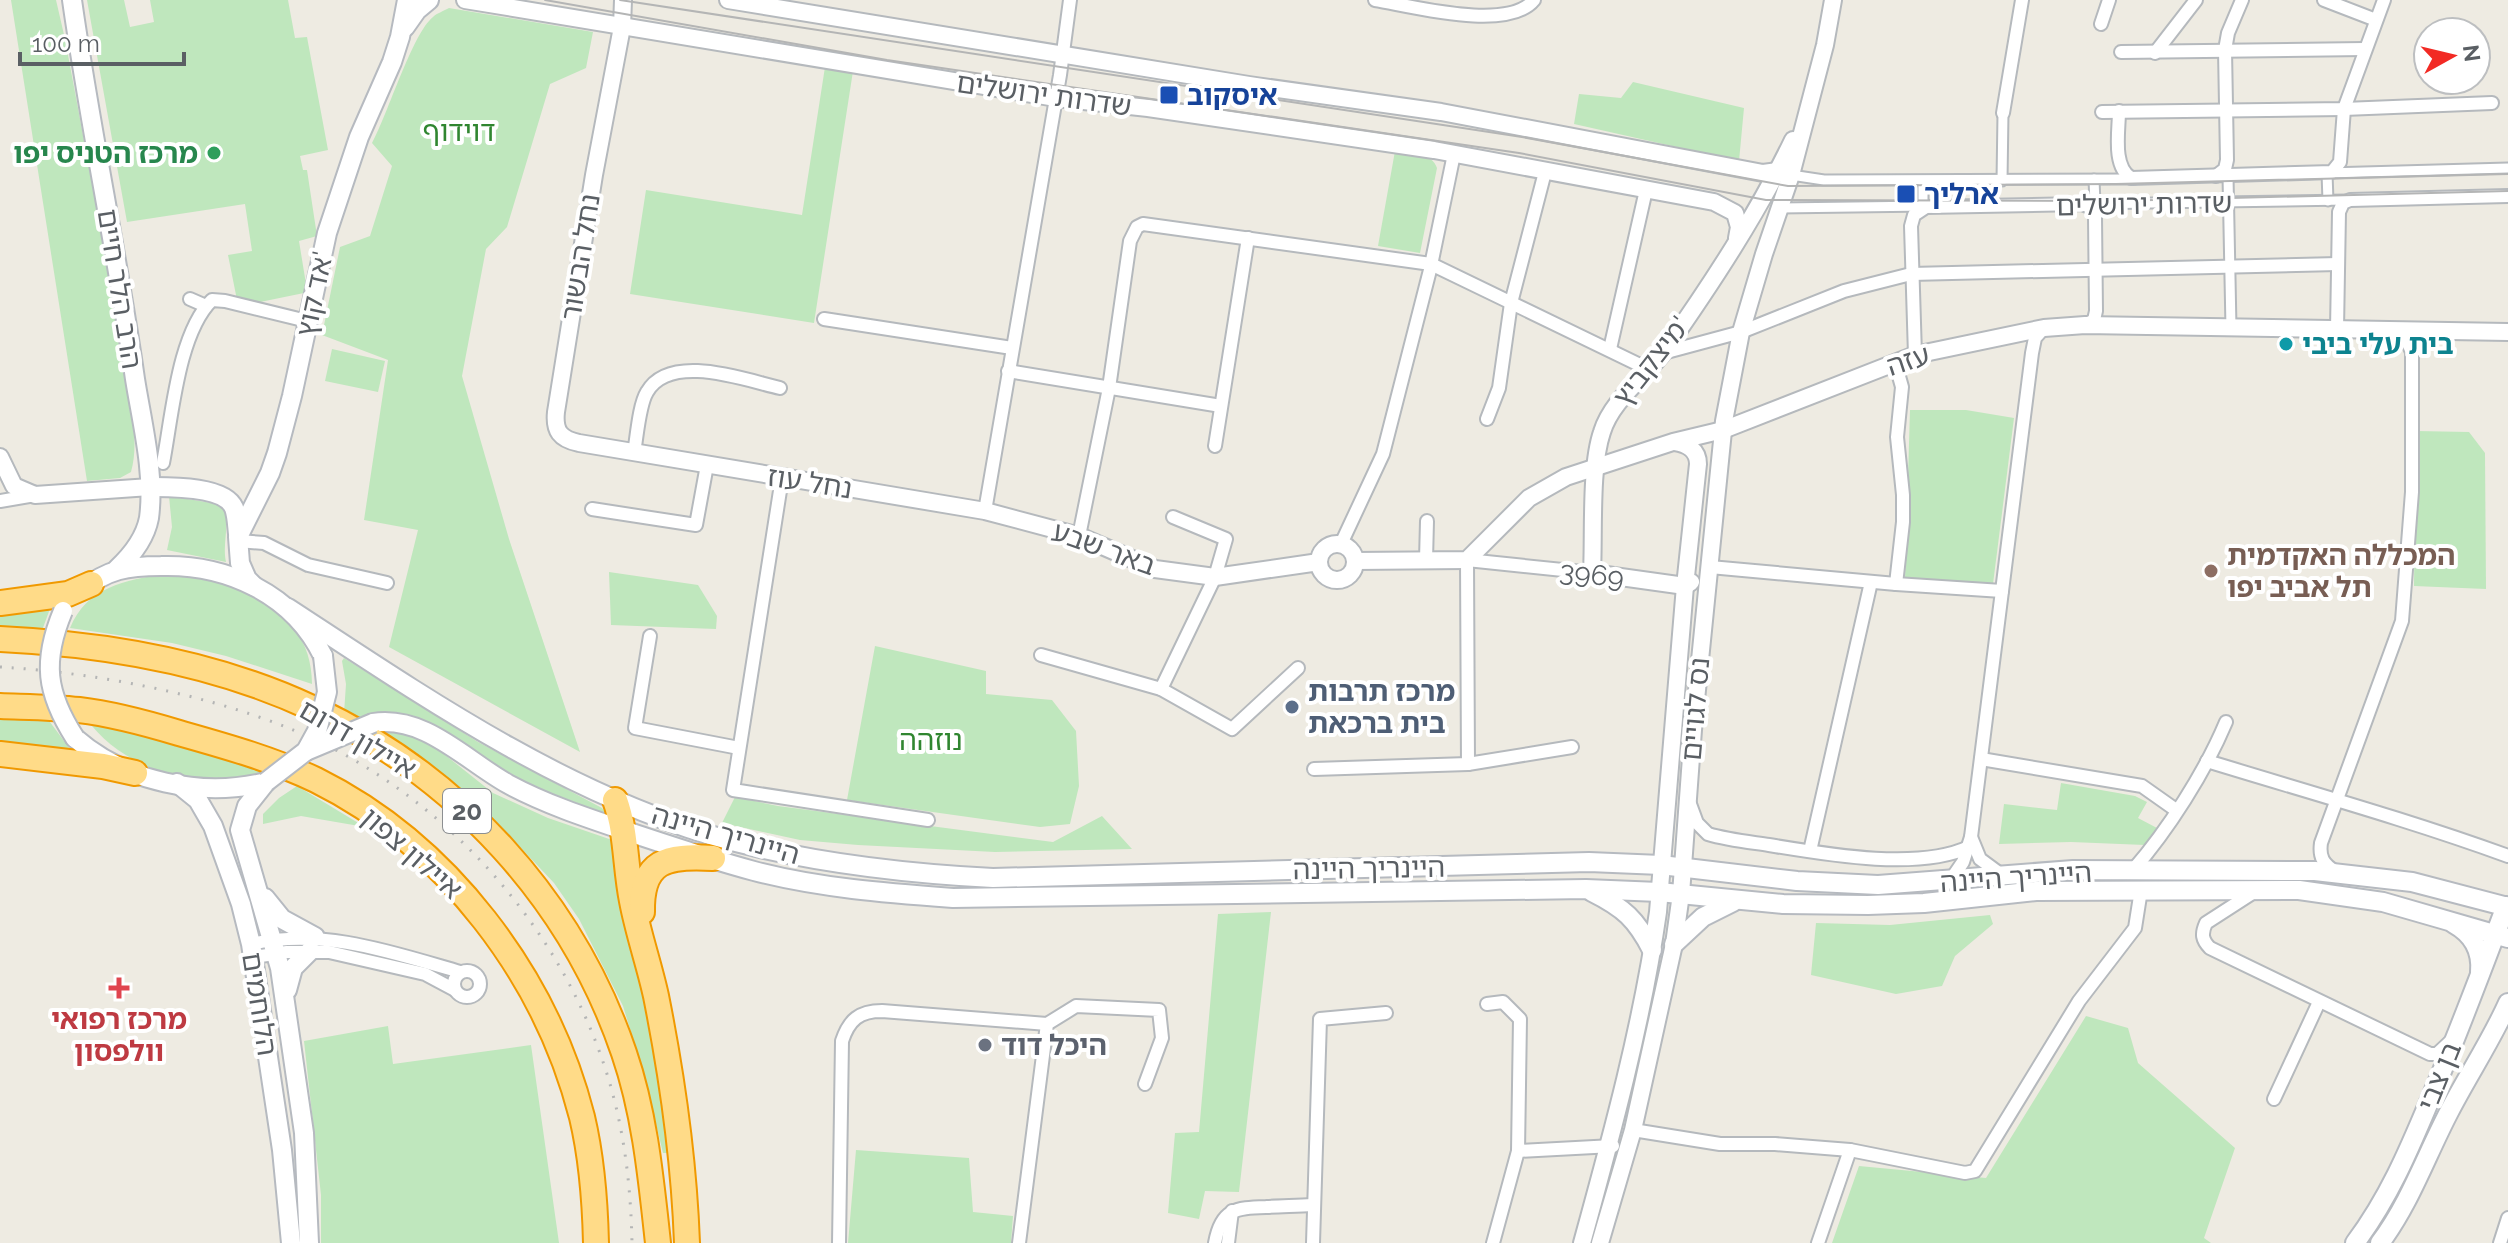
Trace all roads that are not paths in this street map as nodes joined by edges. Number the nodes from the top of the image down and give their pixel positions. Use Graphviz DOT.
graph roads {
  1 [pos="70,0"];
  2 [pos="407,0"];
  3 [pos="429,0"];
  4 [pos="465,0"];
  5 [pos="623,0"];
  6 [pos="728,0"];
  7 [pos="1070,0"];
  8 [pos="1375,0"];
  9 [pos="1534,0"];
  10 [pos="1833,0"];
  11 [pos="2022,0"];
  12 [pos="2109,0"];
  13 [pos="2196,0"];
  14 [pos="2242,0"];
  15 [pos="2324,0"];
  16 [pos="2384,0"];
  17 [pos="1399,2"];
  18 [pos="1452,6"];
  19 [pos="2376,20"];
  20 [pos="583,21"];
  21 [pos="2101,24"];
  22 [pos="622,27"];
  23 [pos="400,37"];
  24 [pos="2365,49"];
  25 [pos="2225,50"];
  26 [pos="2121,52"];
  27 [pos="2155,53"];
  28 [pos="1064,54"];
  29 [pos="610,82"];
  30 [pos="1056,98"];
  31 [pos="2492,103"];
  32 [pos="2225,109"];
  33 [pos="2344,109"];
  34 [pos="2119,111"];
  35 [pos="2102,112"];
  36 [pos="2003,113"];
  37 [pos="1454,154"];
  38 [pos="2508,168"];
  39 [pos="1545,172"];
  40 [pos="1784,173"];
  41 [pos="2327,173"];
  42 [pos="2222,176"];
  43 [pos="2094,179"];
  44 [pos="2135,179"];
  45 [pos="1923,181"];
  46 [pos="1997,181"];
  47 [pos="1646,190"];
  48 [pos="2508,196"];
  49 [pos="2350,200"];
  50 [pos="2328,201"];
  51 [pos="2229,203"];
  52 [pos="2088,204"];
  53 [pos="1991,205"];
  54 [pos="1927,206"];
  55 [pos="1780,208"];
  56 [pos="1248,238"];
  57 [pos="1737,238"];
  58 [pos="1431,264"];
  59 [pos="2338,264"];
  60 [pos="2230,267"];
  61 [pos="2096,270"];
  62 [pos="1911,274"];
  63 [pos="190,299"];
  64 [pos="1511,303"];
  65 [pos="206,306"];
  66 [pos="824,319"];
  67 [pos="307,321"];
  68 [pos="2085,325"];
  69 [pos="2044,328"];
  70 [pos="2231,328"];
  71 [pos="2337,330"];
  72 [pos="2392,330"];
  73 [pos="2434,330"];
  74 [pos="1741,332"];
  75 [pos="2508,332"];
  76 [pos="2013,334"];
  77 [pos="1012,348"];
  78 [pos="1610,349"];
  79 [pos="2412,352"];
  80 [pos="1663,353"];
  81 [pos="2032,353"];
  82 [pos="1915,355"];
  83 [pos="1895,362"];
  84 [pos="1648,369"];
  85 [pos="1008,371"];
  86 [pos="780,388"];
  87 [pos="1109,388"];
  88 [pos="1221,406"];
  89 [pos="1487,419"];
  90 [pos="1723,430"];
  91 [pos="558,433"];
  92 [pos="1673,442"];
  93 [pos="1215,446"];
  94 [pos="634,453"];
  95 [pos="0,457"];
  96 [pos="707,465"];
  97 [pos="1596,466"];
  98 [pos="156,474"];
  99 [pos="782,478"];
  100 [pos="35,495"];
  101 [pos="0,501"];
  102 [pos="592,509"];
  103 [pos="985,511"];
  104 [pos="1173,517"];
  105 [pos="1427,521"];
  106 [pos="1079,536"];
  107 [pos="238,539"];
  108 [pos="1341,544"];
  109 [pos="1426,560"];
  110 [pos="1467,560"];
  111 [pos="1355,561"];
  112 [pos="1319,562"];
  113 [pos="1710,567"];
  114 [pos="117,569"];
  115 [pos="1592,573"];
  116 [pos="1215,577"];
  117 [pos="1871,582"];
  118 [pos="387,583"];
  119 [pos="91,584"];
  120 [pos="1896,584"];
  121 [pos="254,586"];
  122 [pos="1685,586"];
  123 [pos="2002,591"];
  124 [pos="0,603"];
  125 [pos="288,608"];
  126 [pos="650,636"];
  127 [pos="0,639"];
  128 [pos="1041,655"];
  129 [pos="1298,668"];
  130 [pos="1161,689"];
  131 [pos="0,706"];
  132 [pos="2226,722"];
  133 [pos="1572,747"];
  134 [pos="739,748"];
  135 [pos="306,751"];
  136 [pos="0,754"];
  137 [pos="1981,759"];
  138 [pos="2207,761"];
  139 [pos="1468,764"];
  140 [pos="1314,769"];
  141 [pos="135,773"];
  142 [pos="177,783"];
  143 [pos="260,785"];
  144 [pos="1689,798"];
  145 [pos="615,800"];
  146 [pos="2335,801"];
  147 [pos="2176,810"];
  148 [pos="928,820"];
  149 [pos="624,831"];
  150 [pos="1970,842"];
  151 [pos="1810,851"];
  152 [pos="2508,856"];
  153 [pos="713,858"];
  154 [pos="1661,865"];
  155 [pos="1684,867"];
  156 [pos="2133,870"];
  157 [pos="2338,873"];
  158 [pos="2003,876"];
  159 [pos="1950,881"];
  160 [pos="259,888"];
  161 [pos="1586,889"];
  162 [pos="2261,889"];
  163 [pos="2141,890"];
  164 [pos="1659,892"];
  165 [pos="1681,894"];
  166 [pos="1740,900"];
  167 [pos="2507,905"];
  168 [pos="2445,918"];
  169 [pos="2502,936"];
  170 [pos="312,944"];
  171 [pos="1674,944"];
  172 [pos="275,946"];
  173 [pos="252,950"];
  174 [pos="1652,950"];
  175 [pos="646,955"];
  176 [pos="460,972"];
  177 [pos="2480,975"];
  178 [pos="455,990"];
  179 [pos="2319,1002"];
  180 [pos="2508,1003"];
  181 [pos="286,1004"];
  182 [pos="1487,1004"];
  183 [pos="1386,1013"];
  184 [pos="1047,1024"];
  185 [pos="2456,1036"];
  186 [pos="1145,1084"];
  187 [pos="2274,1099"];
  188 [pos="1630,1138"];
  189 [pos="1609,1146"];
  190 [pos="1850,1150"];
  191 [pos="1518,1151"];
  192 [pos="1312,1205"];
  193 [pos="1232,1211"];
  194 [pos="2508,1218"];
  195 [pos="291,1243"];
  196 [pos="309,1243"];
  197 [pos="596,1243"];
  198 [pos="658,1243"];
  199 [pos="687,1243"];
  200 [pos="839,1243"];
  201 [pos="1019,1243"];
  202 [pos="1215,1243"];
  203 [pos="1228,1243"];
  204 [pos="1313,1243"];
  205 [pos="1493,1243"];
  206 [pos="1582,1243"];
  207 [pos="1600,1243"];
  208 [pos="1818,1243"];
  209 [pos="2355,1243"];
  210 [pos="2380,1243"];
  211 [pos="2500,1243"];
  1 -- 98 [label="main road, הרב הלר חיים"];
  2 -- 23 [label="main road, אד קוץ'"];
  3 -- 23 [label="main road"];
  4 -- 20 [label="street, שדרות ירושלים"];
  5 -- 22 [label="street, נחל הבשור"];
  6 -- 28 [label="street, שדרות ירושלים"];
  7 -- 28 [label="street"];
  8 -- 17 [label="street"];
  9 -- 18 [label="street"];
  10 -- 40 [label="street"];
  11 -- 36 [label="street"];
  12 -- 21 [label="street"];
  13 -- 27 [label="street"];
  14 -- 25 [label="street"];
  15 -- 19 [label="street"];
  16 -- 19 [label="street"];
  17 -- 18 [label="street"];
  19 -- 24 [label="street"];
  20 -- 22 [label="street, שדרות ירושלים"];
  20 -- 29 [label="street, נחל הבשור"];
  22 -- 29 [label="street, נחל הבשור"];
  22 -- 30 [label="street, שדרות ירושלים"];
  23 -- 67 [label="main road, אד קוץ'"];
  24 -- 25 [label="street"];
  24 -- 33 [label="street"];
  25 -- 27 [label="street"];
  25 -- 32 [label="street"];
  26 -- 27 [label="street"];
  28 -- 30 [label="street"];
  28 -- 40 [label="street, שדרות ירושלים"];
  29 -- 91 [label="street, נחל הבשור"];
  30 -- 37 [label="street, שדרות ירושלים"];
  30 -- 77 [label="street"];
  31 -- 33 [label="street"];
  32 -- 33 [label="street"];
  32 -- 34 [label="street"];
  32 -- 42 [label="street"];
  33 -- 41 [label="street"];
  34 -- 35 [label="street"];
  34 -- 44 [label="street"];
  36 -- 46 [label="street"];
  37 -- 39 [label="street, שדרות ירושלים"];
  37 -- 58 [label="street"];
  38 -- 41 [label="street, שדרות ירושלים"];
  39 -- 47 [label="street, שדרות ירושלים"];
  39 -- 64 [label="street"];
  40 -- 45 [label="street, שדרות ירושלים"];
  40 -- 55 [label="street, נס לגויים"];
  40 -- 57 [label="street, מיצקביץ'"];
  41 -- 42 [label="street, שדרות ירושלים"];
  41 -- 50 [label="street"];
  42 -- 44 [label="street, שדרות ירושלים"];
  42 -- 51 [label="street"];
  43 -- 44 [label="street, שדרות ירושלים"];
  43 -- 46 [label="street, שדרות ירושלים"];
  43 -- 52 [label="street"];
  45 -- 46 [label="street, שדרות ירושלים"];
  45 -- 54 [label="street"];
  46 -- 53 [label="street"];
  47 -- 57 [label="street, שדרות ירושלים"];
  47 -- 78 [label="street"];
  48 -- 49 [label="street, שדרות ירושלים"];
  49 -- 50 [label="street, שדרות ירושלים"];
  49 -- 59 [label="street"];
  50 -- 51 [label="street, שדרות ירושלים"];
  51 -- 52 [label="street, שדרות ירושלים"];
  51 -- 60 [label="street"];
  52 -- 53 [label="street, שדרות ירושלים"];
  52 -- 61 [label="street"];
  53 -- 54 [label="street, שדרות ירושלים"];
  54 -- 55 [label="street, שדרות ירושלים"];
  54 -- 62 [label="street"];
  55 -- 74 [label="street, נס לגויים"];
  56 -- 58 [label="street"];
  56 -- 87 [label="street"];
  56 -- 88 [label="street"];
  57 -- 80 [label="street, מיצקביץ'"];
  58 -- 64 [label="street"];
  58 -- 108 [label="street"];
  59 -- 60 [label="street"];
  59 -- 71 [label="street"];
  60 -- 61 [label="street"];
  60 -- 70 [label="street"];
  61 -- 62 [label="street"];
  61 -- 68 [label="street"];
  62 -- 74 [label="street"];
  62 -- 82 [label="street"];
  63 -- 65 [label="street"];
  64 -- 78 [label="street"];
  64 -- 89 [label="street"];
  65 -- 67 [label="street"];
  65 -- 98 [label="street"];
  66 -- 77 [label="street"];
  67 -- 107 [label="main road, אד קוץ'"];
  68 -- 69 [label="street, עזה"];
  68 -- 70 [label="street, עזה"];
  69 -- 76 [label="street, עזה"];
  69 -- 81 [label="street"];
  70 -- 71 [label="street, עזה"];
  71 -- 72 [label="street, עזה"];
  72 -- 73 [label="street, עזה"];
  72 -- 79 [label="street"];
  73 -- 75 [label="street, עזה"];
  73 -- 79 [label="street"];
  74 -- 80 [label="street"];
  74 -- 90 [label="street, נס לגויים"];
  76 -- 81 [label="street"];
  76 -- 82 [label="street, עזה"];
  77 -- 85 [label="street"];
  78 -- 84 [label="street"];
  79 -- 146 [label="street"];
  80 -- 84 [label="street, מיצקביץ'"];
  81 -- 123 [label="street"];
  82 -- 83 [label="street, עזה"];
  83 -- 90 [label="street, עזה"];
  83 -- 120 [label="street"];
  84 -- 97 [label="street, מיצקביץ'"];
  85 -- 87 [label="street"];
  85 -- 103 [label="street"];
  86 -- 94 [label="street"];
  87 -- 88 [label="street"];
  87 -- 106 [label="street"];
  88 -- 93 [label="street"];
  90 -- 92 [label="street, עזה"];
  90 -- 113 [label="street, נס לגויים"];
  91 -- 94 [label="street, נחל עוז"];
  92 -- 97 [label="street, עזה"];
  92 -- 122 [label="street, נס לגויים"];
  94 -- 96 [label="street, נחל עוז"];
  95 -- 100 [label="street"];
  96 -- 99 [label="street, נחל עוז"];
  96 -- 102 [label="street"];
  97 -- 110 [label="street, עזה"];
  97 -- 115 [label="street, מיצקביץ'"];
  98 -- 100 [label="street"];
  98 -- 107 [label="main road"];
  98 -- 114 [label="main road, הרב הלר חיים"];
  99 -- 103 [label="street, נחל עוז"];
  99 -- 134 [label="street"];
  100 -- 101 [label="street"];
  103 -- 106 [label="street, באר שבע"];
  104 -- 116 [label="street"];
  105 -- 109 [label="street"];
  106 -- 116 [label="street, באר שבע"];
  107 -- 118 [label="street"];
  107 -- 121 [label="main road"];
  108 -- 111 [label="street"];
  108 -- 112 [label="street"];
  109 -- 110 [label="street"];
  109 -- 111 [label="street"];
  110 -- 115 [label="street, 3969"];
  110 -- 139 [label="street"];
  111 -- 112 [label="street"];
  112 -- 116 [label="street, באר שבע"];
  113 -- 117 [label="street"];
  113 -- 122 [label="street"];
  113 -- 144 [label="street, נס לגויים"];
  114 -- 119 [label="main road"];
  114 -- 121 [label="main road"];
  115 -- 122 [label="street, 3969"];
  116 -- 130 [label="street"];
  117 -- 120 [label="street"];
  117 -- 151 [label="street"];
  119 -- 124 [label="highway"];
  119 -- 141 [label="main road, bridge"];
  120 -- 123 [label="street"];
  121 -- 125 [label="main road"];
  122 -- 154 [label="street, נס לגויים"];
  123 -- 137 [label="street"];
  125 -- 135 [label="main road, bridge"];
  125 -- 145 [label="main road, היינריך היינה"];
  126 -- 134 [label="street"];
  127 -- 198 [label="highway, איילון דרום / 20"];
  128 -- 130 [label="street"];
  129 -- 130 [label="street"];
  131 -- 197 [label="highway, איילון צפון / 20"];
  132 -- 138 [label="street"];
  133 -- 139 [label="street"];
  134 -- 148 [label="street"];
  135 -- 143 [label="main road, bridge"];
  135 -- 149 [label="main road, היינריך היינה, bridge"];
  136 -- 141 [label="highway"];
  137 -- 147 [label="street"];
  137 -- 150 [label="street"];
  138 -- 146 [label="street"];
  138 -- 147 [label="street"];
  139 -- 140 [label="street"];
  141 -- 142 [label="main road"];
  142 -- 143 [label="main road"];
  142 -- 173 [label="main road, הלוחמים"];
  143 -- 160 [label="main road, הלוחמים"];
  144 -- 151 [label="street"];
  144 -- 155 [label="street, נס לגויים"];
  145 -- 149 [label="highway"];
  145 -- 154 [label="main road, היינריך היינה"];
  146 -- 152 [label="street"];
  146 -- 157 [label="street"];
  147 -- 156 [label="street"];
  149 -- 153 [label="main road, היינריך היינה"];
  149 -- 175 [label="highway"];
  150 -- 151 [label="street"];
  150 -- 158 [label="street"];
  150 -- 159 [label="street"];
  153 -- 161 [label="main road, היינריך היינה"];
  153 -- 175 [label="highway"];
  154 -- 155 [label="main road, היינריך היינה"];
  154 -- 164 [label="street, נס לגויים"];
  155 -- 159 [label="main road, היינריך היינה"];
  155 -- 165 [label="street, נס לגויים"];
  156 -- 157 [label="main road, היינריך היינה"];
  156 -- 158 [label="main road, היינריך היינה"];
  157 -- 167 [label="main road, היינריך היינה"];
  158 -- 159 [label="main road, היינריך היינה"];
  160 -- 170 [label="main road"];
  160 -- 172 [label="main road, הלוחמים"];
  161 -- 164 [label="main road, היינריך היינה"];
  161 -- 174 [label="main road"];
  162 -- 163 [label="main road, היינריך היינה"];
  162 -- 168 [label="main road, היינריך היינה"];
  162 -- 179 [label="street"];
  163 -- 166 [label="main road, היינריך היינה"];
  163 -- 190 [label="street"];
  164 -- 165 [label="main road, היינריך היינה"];
  164 -- 174 [label="street, נס לגויים"];
  165 -- 166 [label="main road, היינריך היינה"];
  165 -- 171 [label="street, נס לגויים"];
  166 -- 171 [label="main road"];
  167 -- 169 [label="main road, בן צבי"];
  168 -- 169 [label="main road, היינריך היינה"];
  168 -- 177 [label="main road"];
  169 -- 177 [label="main road, בן צבי"];
  170 -- 172 [label="street"];
  170 -- 176 [label="street"];
  170 -- 178 [label="street"];
  170 -- 181 [label="main road"];
  171 -- 188 [label="street, נס לגויים"];
  172 -- 173 [label="street"];
  172 -- 181 [label="main road, הלוחמים"];
  173 -- 195 [label="main road, הלוחמים"];
  174 -- 189 [label="street, נס לגויים"];
  175 -- 199 [label="highway"];
  176 -- 178 [label="street"];
  176 -- 178 [label="street"];
  177 -- 185 [label="main road, בן צבי"];
  179 -- 185 [label="street"];
  179 -- 187 [label="street"];
  180 -- 210 [label="main road, בן צבי"];
  181 -- 196 [label="main road, הלוחמים"];
  182 -- 191 [label="street"];
  183 -- 192 [label="street"];
  184 -- 186 [label="street"];
  184 -- 200 [label="street"];
  184 -- 201 [label="street"];
  185 -- 209 [label="main road, בן צבי"];
  188 -- 189 [label="street"];
  188 -- 190 [label="street"];
  188 -- 207 [label="street, נס לגויים"];
  189 -- 191 [label="street"];
  189 -- 206 [label="street, נס לגויים"];
  190 -- 208 [label="street"];
  191 -- 205 [label="street"];
  192 -- 193 [label="street"];
  192 -- 204 [label="street"];
  193 -- 202 [label="street"];
  193 -- 203 [label="street"];
  194 -- 211 [label="street"];
}
